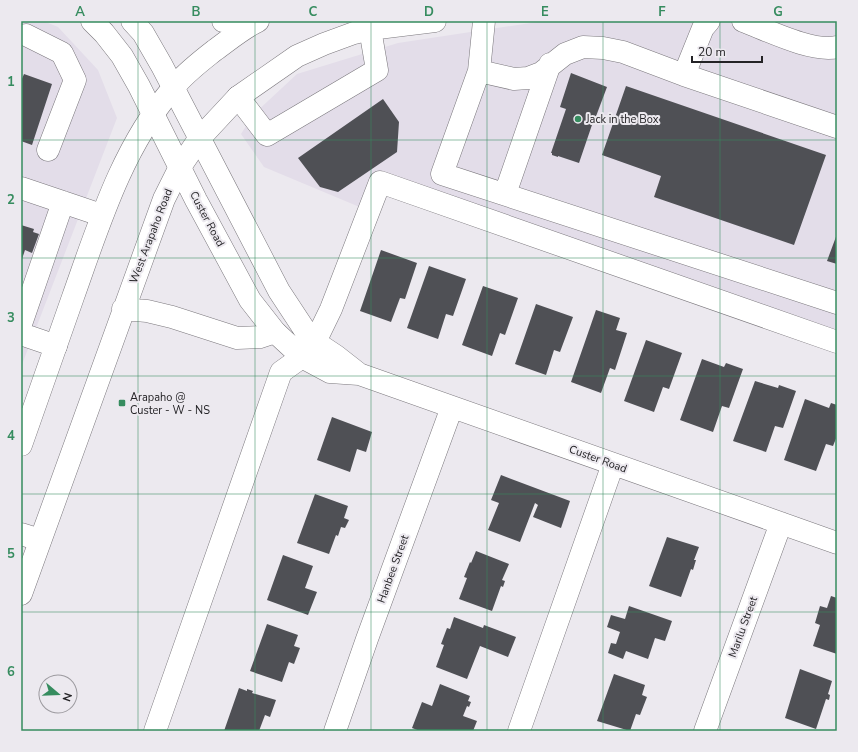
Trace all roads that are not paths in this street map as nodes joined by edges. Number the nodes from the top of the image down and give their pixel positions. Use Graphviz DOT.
graph roads {
  1 [pos="92,21"];
  2 [pos="132,21"];
  3 [pos="223,21"];
  4 [pos="435,21"];
  5 [pos="484,21"];
  6 [pos="709,21"];
  7 [pos="744,21"];
  8 [pos="255,22"];
  9 [pos="370,29"];
  10 [pos="26,35"];
  11 [pos="837,47"];
  12 [pos="550,64"];
  13 [pos="479,71"];
  14 [pos="684,75"];
  15 [pos="173,88"];
  16 [pos="238,97"];
  17 [pos="153,115"];
  18 [pos="837,127"];
  19 [pos="199,139"];
  20 [pos="48,150"];
  21 [pos="180,167"];
  22 [pos="21,188"];
  23 [pos="505,194"];
  24 [pos="63,202"];
  25 [pos="102,215"];
  26 [pos="837,303"];
  27 [pos="124,309"];
  28 [pos="21,324"];
  29 [pos="275,332"];
  30 [pos="21,334"];
  31 [pos="837,342"];
  32 [pos="56,346"];
  33 [pos="309,349"];
  34 [pos="452,407"];
  35 [pos="22,441"];
  36 [pos="613,464"];
  37 [pos="780,523"];
  38 [pos="30,537"];
  39 [pos="837,543"];
  40 [pos="21,594"];
  41 [pos="155,731"];
  42 [pos="335,731"];
  43 [pos="519,731"];
  44 [pos="705,731"];
  1 -- 17 [label="street, Custer Road"];
  2 -- 15 [label="street, Custer Road"];
  3 -- 8 [label="street"];
  4 -- 9 [label="street, West Arapaho Road"];
  5 -- 13 [label="street"];
  6 -- 14 [label="street"];
  7 -- 11 [label="street"];
  8 -- 15 [label="street"];
  9 -- 16 [label="street, West Arapaho Road"];
  9 -- 16 [label="street"];
  10 -- 20 [label="street"];
  12 -- 13 [label="street"];
  12 -- 14 [label="street"];
  12 -- 23 [label="street"];
  13 -- 23 [label="street"];
  14 -- 18 [label="street"];
  15 -- 17 [label="street"];
  15 -- 19 [label="street, Custer Road"];
  16 -- 19 [label="street, West Arapaho Road"];
  17 -- 21 [label="street, Custer Road"];
  17 -- 25 [label="street"];
  19 -- 21 [label="street, West Arapaho Road"];
  19 -- 33 [label="street, Custer Road"];
  21 -- 27 [label="street, West Arapaho Road"];
  21 -- 29 [label="street, Custer Road"];
  22 -- 24 [label="street"];
  23 -- 26 [label="street"];
  24 -- 25 [label="street"];
  24 -- 28 [label="street"];
  25 -- 32 [label="street"];
  27 -- 29 [label="street"];
  27 -- 38 [label="street, West Arapaho Road"];
  29 -- 33 [label="street, Custer Road"];
  30 -- 32 [label="street"];
  31 -- 33 [label="street"];
  32 -- 35 [label="street"];
  33 -- 34 [label="street, Custer Road"];
  33 -- 41 [label="street"];
  34 -- 36 [label="street, Custer Road"];
  34 -- 42 [label="street, Hanbee Street"];
  36 -- 37 [label="street, Custer Road"];
  36 -- 43 [label="street"];
  37 -- 39 [label="street, Custer Road"];
  37 -- 44 [label="street, Marilu Street"];
  38 -- 40 [label="street, West Arapaho Road"];
}
